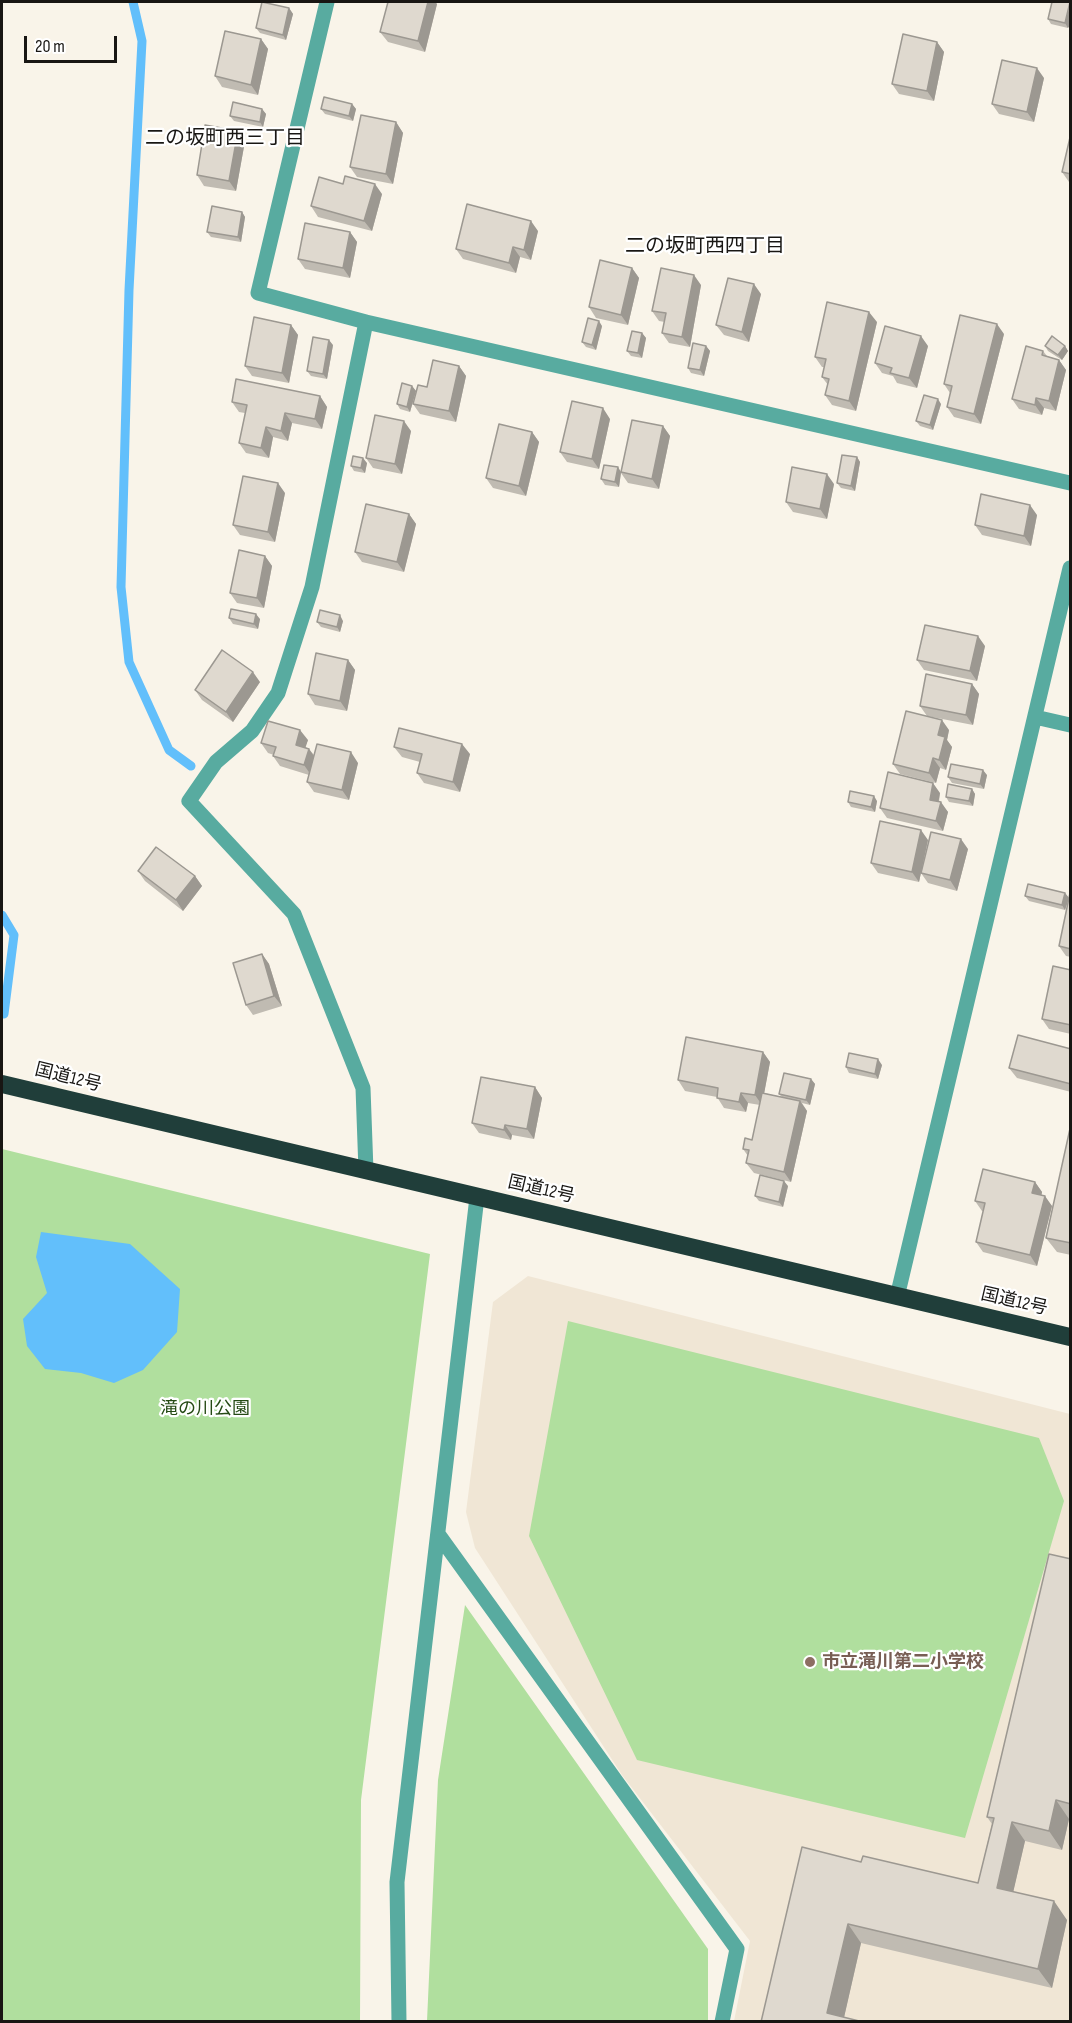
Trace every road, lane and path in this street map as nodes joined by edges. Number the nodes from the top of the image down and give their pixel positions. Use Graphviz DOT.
graph roads {
  1 [pos="327,2"];
  2 [pos="366,322"];
  3 [pos="1071,483"];
  4 [pos="1071,568"];
  5 [pos="1035,717"];
  6 [pos="1071,725"];
  7 [pos="2,1084"];
  8 [pos="366,1172"];
  9 [pos="477,1197"];
  10 [pos="897,1297"];
  11 [pos="1071,1337"];
  12 [pos="438,1534"];
  13 [pos="399,2022"];
  14 [pos="722,2022"];
  1 -- 2 [label="street"];
  2 -- 3 [label="street"];
  2 -- 8 [label="street"];
  4 -- 5 [label="street"];
  5 -- 6 [label="street"];
  5 -- 10 [label="street"];
  7 -- 8 [label="highway, 国道12号"];
  8 -- 9 [label="highway, 国道12号"];
  9 -- 10 [label="highway, 国道12号"];
  9 -- 12 [label="street"];
  10 -- 11 [label="highway, 国道12号"];
  12 -- 13 [label="street"];
  12 -- 14 [label="street"];
}
